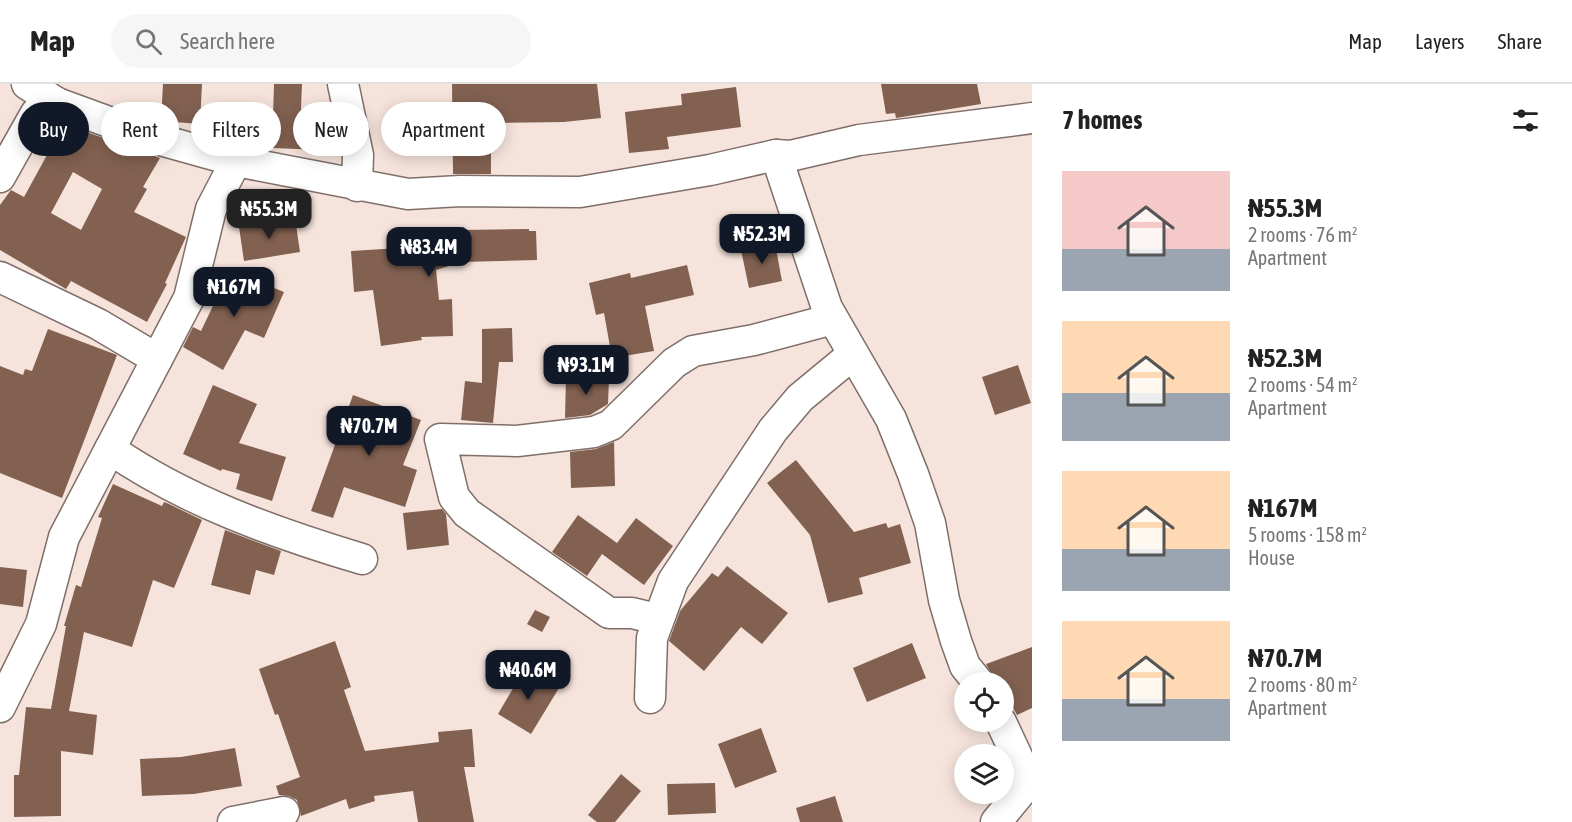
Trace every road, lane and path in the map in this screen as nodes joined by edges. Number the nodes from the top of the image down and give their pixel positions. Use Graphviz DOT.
graph roads {
  1 [pos="343,84"];
  2 [pos="43,94"];
  3 [pos="1032,118"];
  4 [pos="776,155"];
  5 [pos="236,161"];
  6 [pos="0,177"];
  7 [pos="357,186"];
  8 [pos="0,277"];
  9 [pos="832,319"];
  10 [pos="852,355"];
  11 [pos="157,359"];
  12 [pos="110,448"];
  13 [pos="362,559"];
  14 [pos="657,619"];
  15 [pos="970,672"];
  16 [pos="650,698"];
  17 [pos="0,707"];
  18 [pos="1006,732"];
  19 [pos="1030,780"];
  20 [pos="284,812"];
  21 [pos="233,822"];
  22 [pos="996,822"];
  1 -- 7 [label="street"];
  2 -- 5 [label="street"];
  2 -- 6 [label="street"];
  3 -- 4 [label="street"];
  4 -- 7 [label="street"];
  4 -- 9 [label="street"];
  5 -- 7 [label="street"];
  5 -- 11 [label="street"];
  8 -- 11 [label="street"];
  9 -- 10 [label="street"];
  9 -- 14 [label="street"];
  10 -- 14 [label="street"];
  10 -- 15 [label="street"];
  11 -- 12 [label="street"];
  12 -- 13 [label="street"];
  12 -- 17 [label="street"];
  14 -- 16 [label="street"];
  18 -- 19 [label="street"];
  19 -- 22 [label="street"];
  20 -- 21 [label="street"];
}
